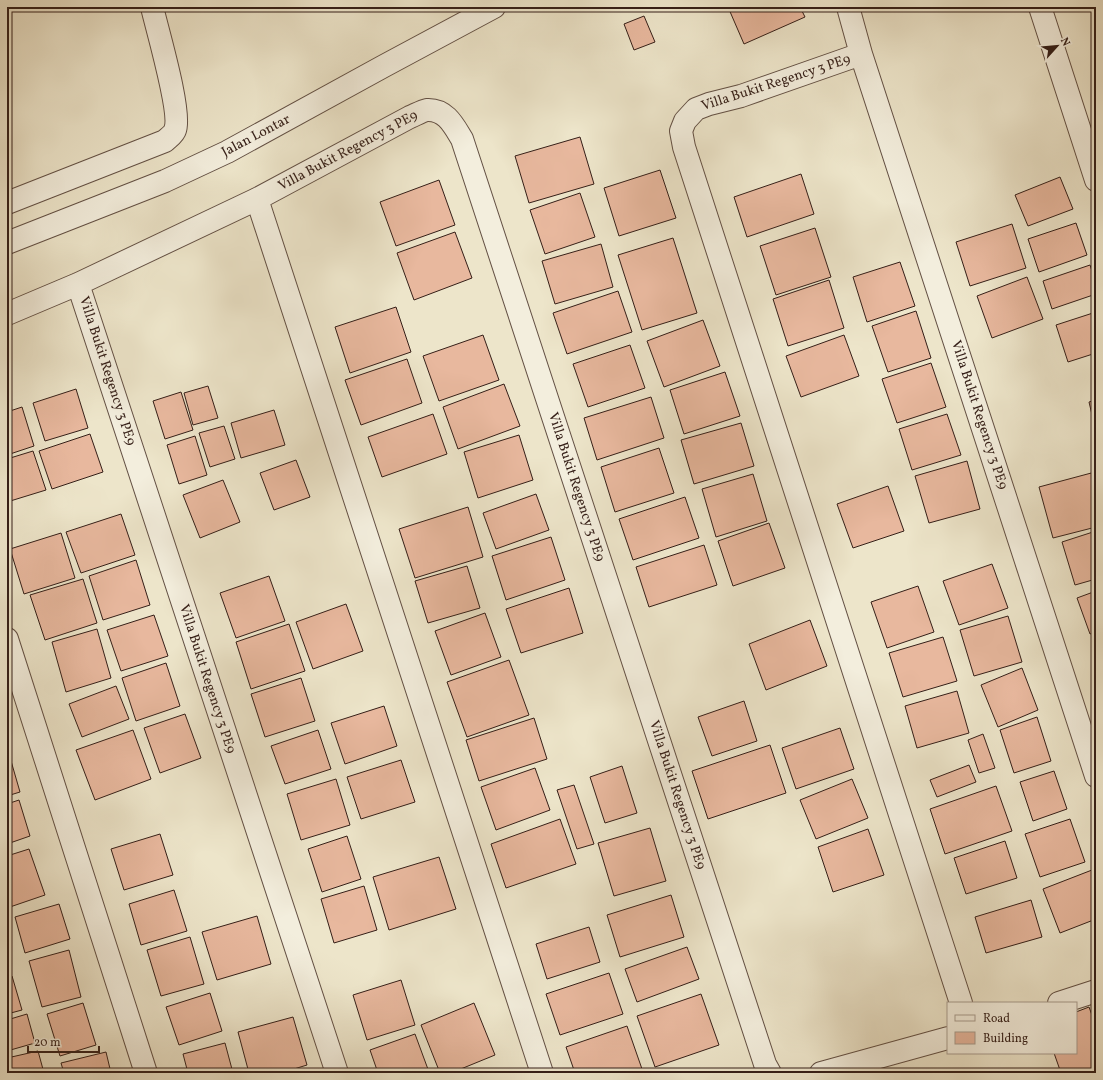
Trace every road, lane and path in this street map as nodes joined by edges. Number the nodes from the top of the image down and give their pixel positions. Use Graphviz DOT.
graph roads {
  1 [pos="152,7"];
  2 [pos="494,7"];
  3 [pos="848,7"];
  4 [pos="1040,7"];
  5 [pos="861,54"];
  6 [pos="1096,180"];
  7 [pos="257,199"];
  8 [pos="7,203"];
  9 [pos="7,243"];
  10 [pos="78,284"];
  11 [pos="7,314"];
  12 [pos="7,639"];
  13 [pos="1096,776"];
  14 [pos="1096,991"];
  15 [pos="961,1002"];
  16 [pos="1062,1002"];
  17 [pos="947,1038"];
  18 [pos="767,1070"];
  19 [pos="146,1073"];
  20 [pos="337,1073"];
  21 [pos="542,1073"];
  22 [pos="821,1073"];
  1 -- 8 [label="street"];
  2 -- 9 [label="street, Jalan Lontar"];
  3 -- 5 [label="street, Villa Bukit Regency 3 PE9"];
  4 -- 6 [label="street"];
  5 -- 13 [label="street, Villa Bukit Regency 3 PE9"];
  5 -- 15 [label="street, Villa Bukit Regency 3 PE9"];
  7 -- 10 [label="street, Villa Bukit Regency 3 PE9"];
  7 -- 18 [label="street, Villa Bukit Regency 3 PE9"];
  7 -- 21 [label="street"];
  10 -- 11 [label="street, Villa Bukit Regency 3 PE9"];
  10 -- 20 [label="street, Villa Bukit Regency 3 PE9"];
  12 -- 19 [label="street"];
  14 -- 16 [label="street"];
  17 -- 22 [label="street"];
}
